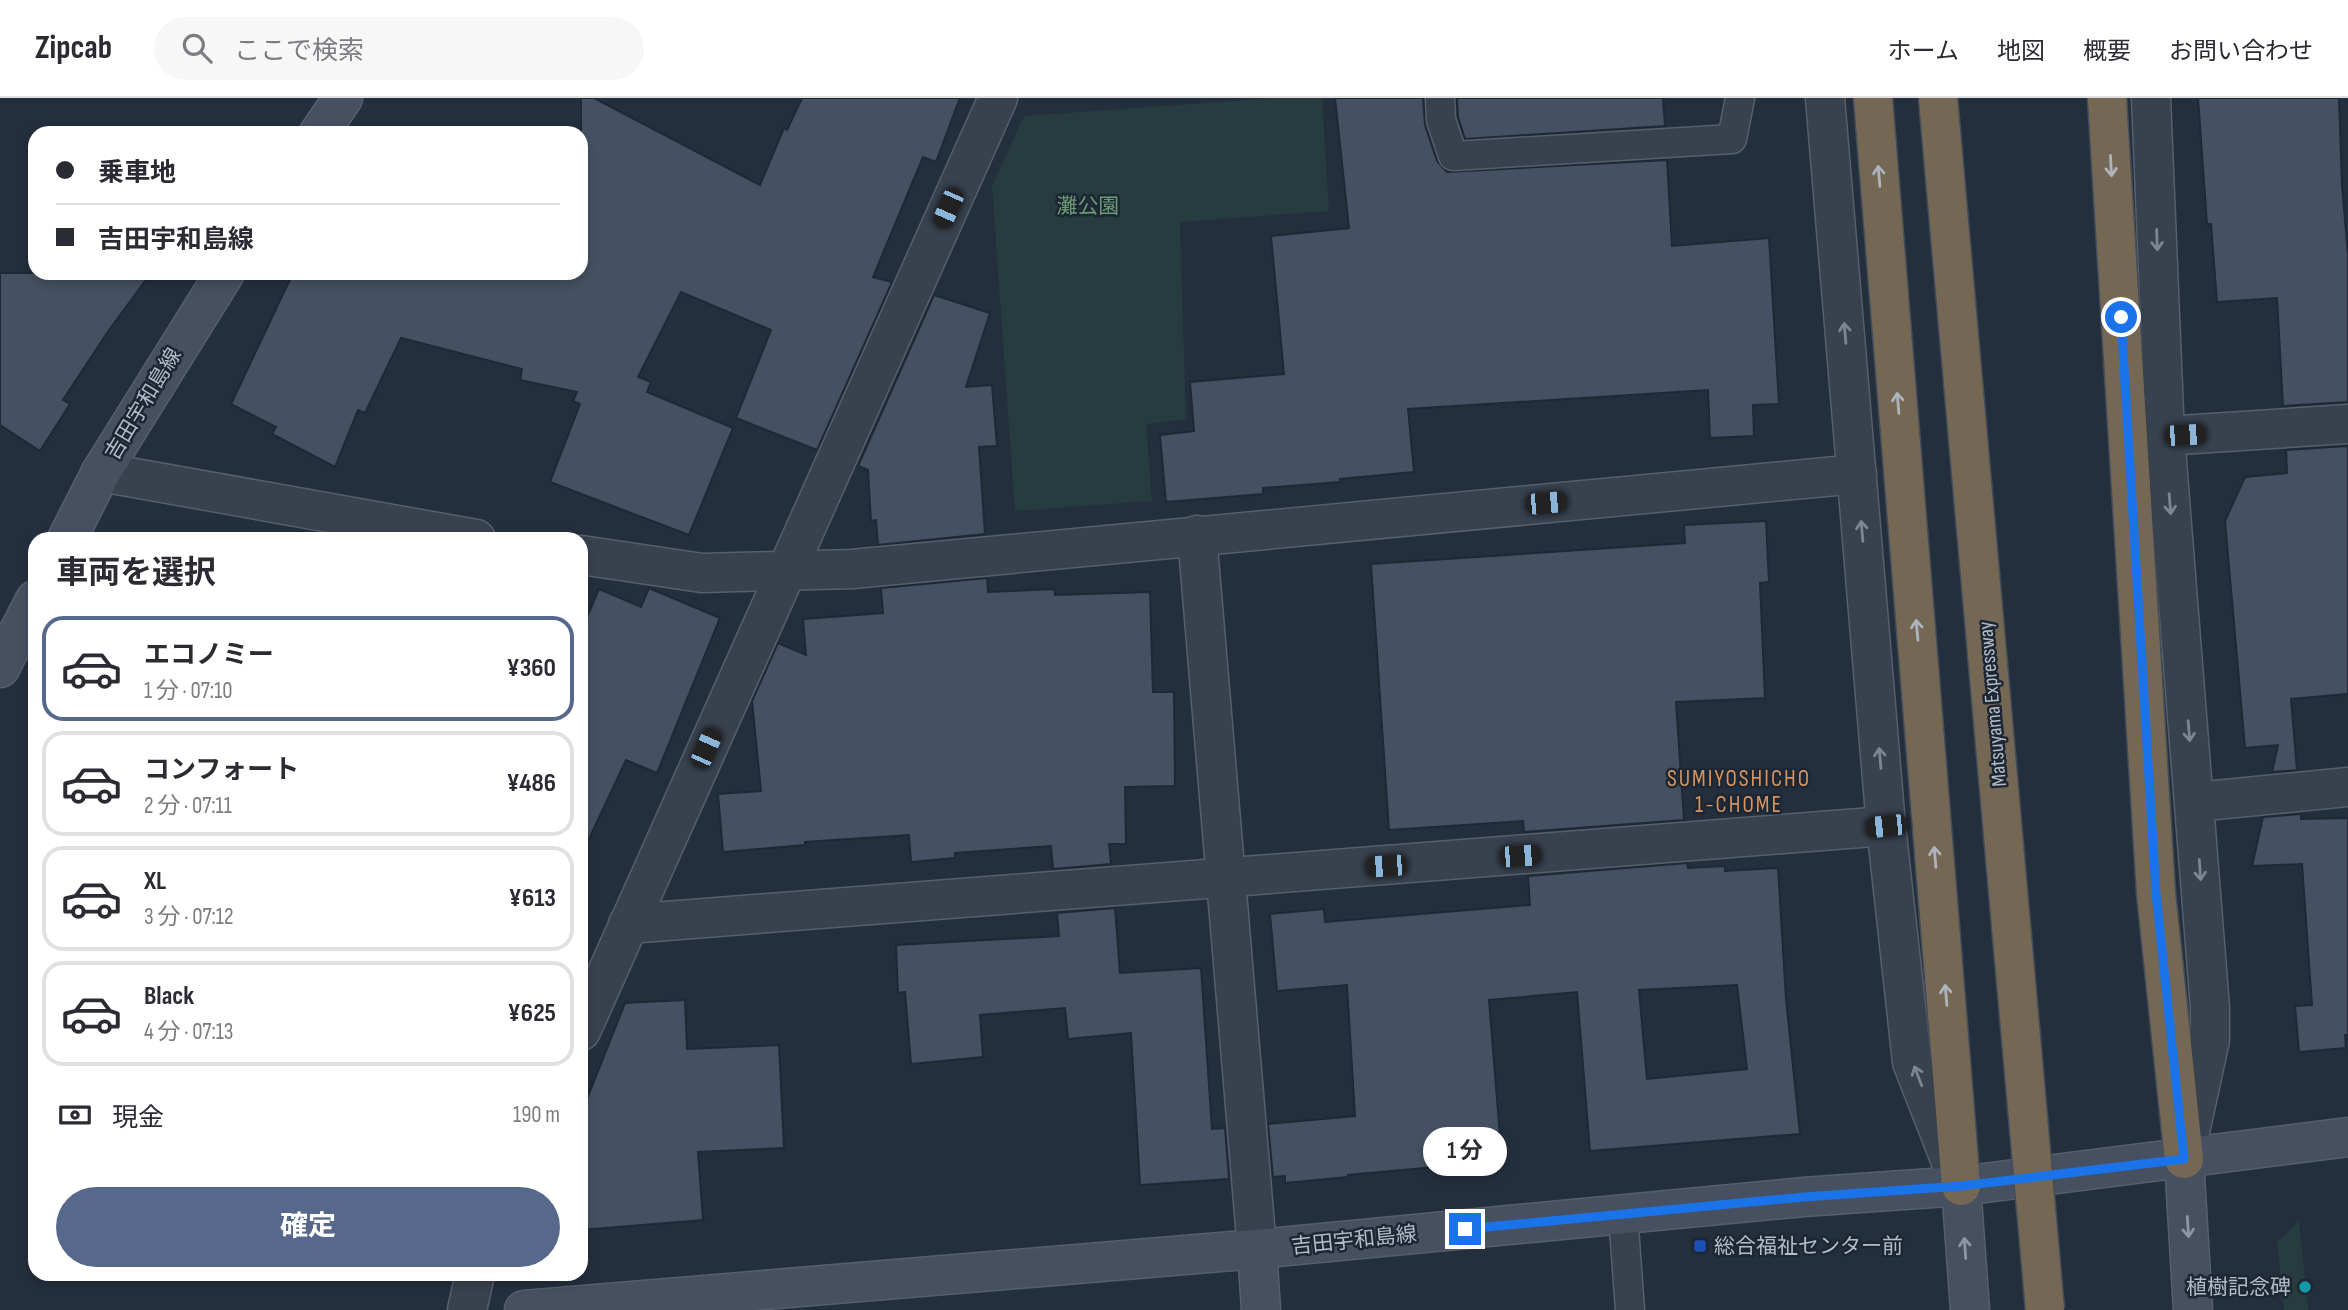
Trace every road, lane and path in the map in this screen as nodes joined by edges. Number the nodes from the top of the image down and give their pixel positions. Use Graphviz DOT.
graph roads {
  1 [pos="343,98"];
  2 [pos="998,98"];
  3 [pos="1440,98"];
  4 [pos="1740,98"];
  5 [pos="1825,98"];
  6 [pos="1873,98"];
  7 [pos="1938,98"];
  8 [pos="2107,98"];
  9 [pos="2151,98"];
  10 [pos="324,126"];
  11 [pos="221,280"];
  12 [pos="2348,424"];
  13 [pos="2165,436"];
  14 [pos="101,472"];
  15 [pos="1857,474"];
  16 [pos="70,532"];
  17 [pos="427,532"];
  18 [pos="1197,535"];
  19 [pos="588,556"];
  20 [pos="785,572"];
  21 [pos="28,614"];
  22 [pos="0,668"];
  23 [pos="2348,787"];
  24 [pos="2194,802"];
  25 [pos="1886,826"];
  26 [pos="1225,879"];
  27 [pos="628,924"];
  28 [pos="588,1015"];
  29 [pos="2348,1137"];
  30 [pos="2184,1159"];
  31 [pos="1961,1186"];
  32 [pos="1623,1214"];
  33 [pos="1257,1249"];
  34 [pos="473,1281"];
  35 [pos="467,1310"];
  36 [pos="524,1310"];
  37 [pos="1261,1310"];
  38 [pos="1630,1310"];
  39 [pos="1970,1310"];
  40 [pos="2045,1310"];
  41 [pos="2193,1310"];
  1 -- 10 [label="main road"];
  2 -- 20 [label="street"];
  3 -- 4 [label="lane"];
  15 -- 5 [label="street, one-way"];
  31 -- 6 [label="highway, one-way"];
  7 -- 40 [label="highway, Matsuyama Expressway, bridge"];
  8 -- 30 [label="highway, one-way"];
  9 -- 13 [label="street, one-way"];
  11 -- 14 [label="main road, 吉田宇和島線"];
  12 -- 13 [label="street"];
  13 -- 24 [label="street, one-way"];
  14 -- 16 [label="main road, 吉田宇和島線"];
  14 -- 17 [label="street"];
  15 -- 18 [label="street"];
  25 -- 15 [label="street, one-way"];
  18 -- 20 [label="street"];
  18 -- 26 [label="street"];
  19 -- 20 [label="street"];
  20 -- 27 [label="street"];
  21 -- 22 [label="main road"];
  23 -- 24 [label="street"];
  24 -- 30 [label="street, one-way"];
  25 -- 26 [label="street"];
  31 -- 25 [label="street, one-way"];
  26 -- 27 [label="street"];
  26 -- 33 [label="street"];
  27 -- 28 [label="street"];
  29 -- 30 [label="main road, 吉田宇和島線"];
  30 -- 31 [label="main road, 吉田宇和島線"];
  30 -- 41 [label="main road, one-way"];
  31 -- 32 [label="main road, 吉田宇和島線"];
  39 -- 31 [label="main road, one-way"];
  32 -- 33 [label="main road, 吉田宇和島線"];
  32 -- 38 [label="lane"];
  33 -- 36 [label="main road, 吉田宇和島線"];
  33 -- 37 [label="main road"];
  34 -- 35 [label="street"];
}
